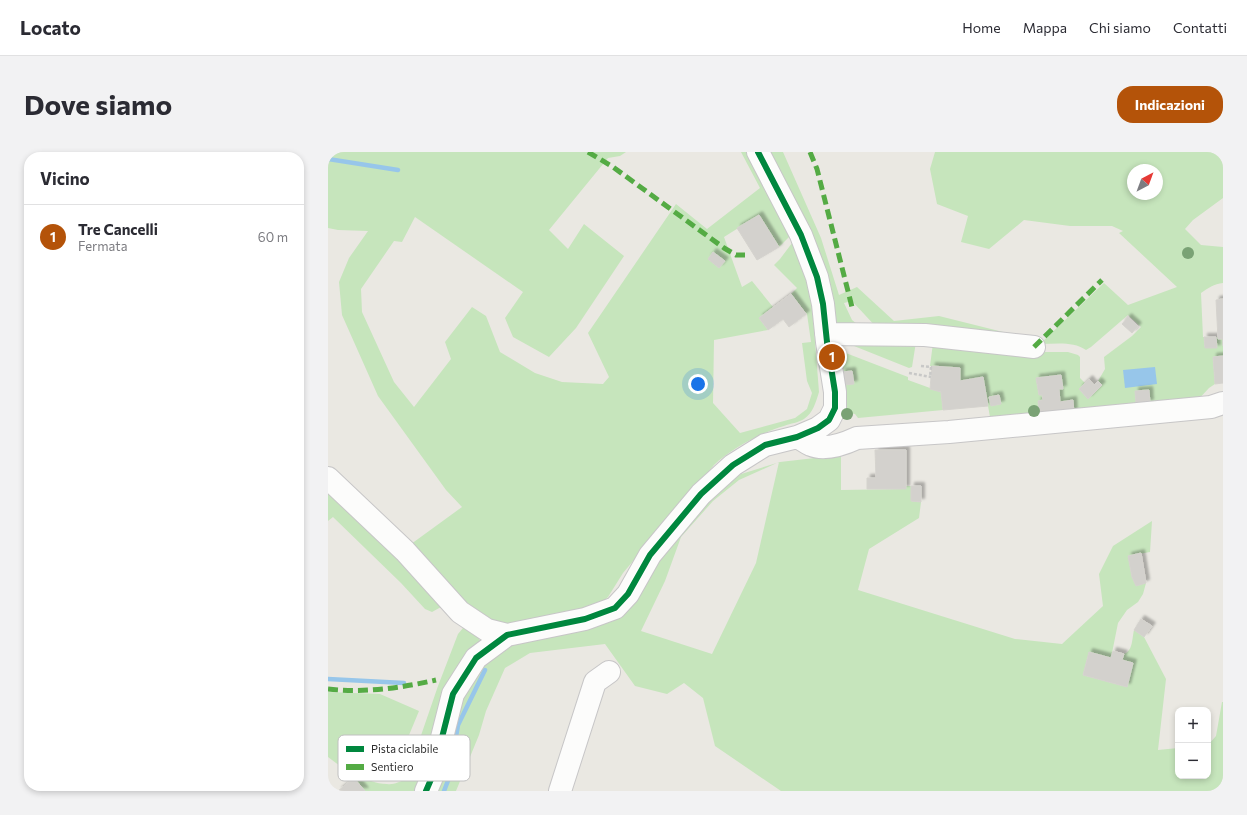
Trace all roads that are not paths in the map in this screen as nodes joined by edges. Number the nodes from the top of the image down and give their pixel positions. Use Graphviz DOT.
graph roads {
  1 [pos="758,152"];
  2 [pos="826,334"];
  3 [pos="1034,347"];
  4 [pos="1223,403"];
  5 [pos="798,437"];
  6 [pos="328,478"];
  7 [pos="507,635"];
  8 [pos="609,672"];
  9 [pos="443,735"];
  10 [pos="430,781"];
  11 [pos="426,791"];
  12 [pos="560,791"];
  1 -- 2 [label="street"];
  2 -- 3 [label="street"];
  2 -- 5 [label="street"];
  4 -- 5 [label="street"];
  5 -- 7 [label="street"];
  6 -- 7 [label="street"];
  7 -- 9 [label="street"];
  8 -- 12 [label="street"];
  10 -- 11 [label="street"];
}
